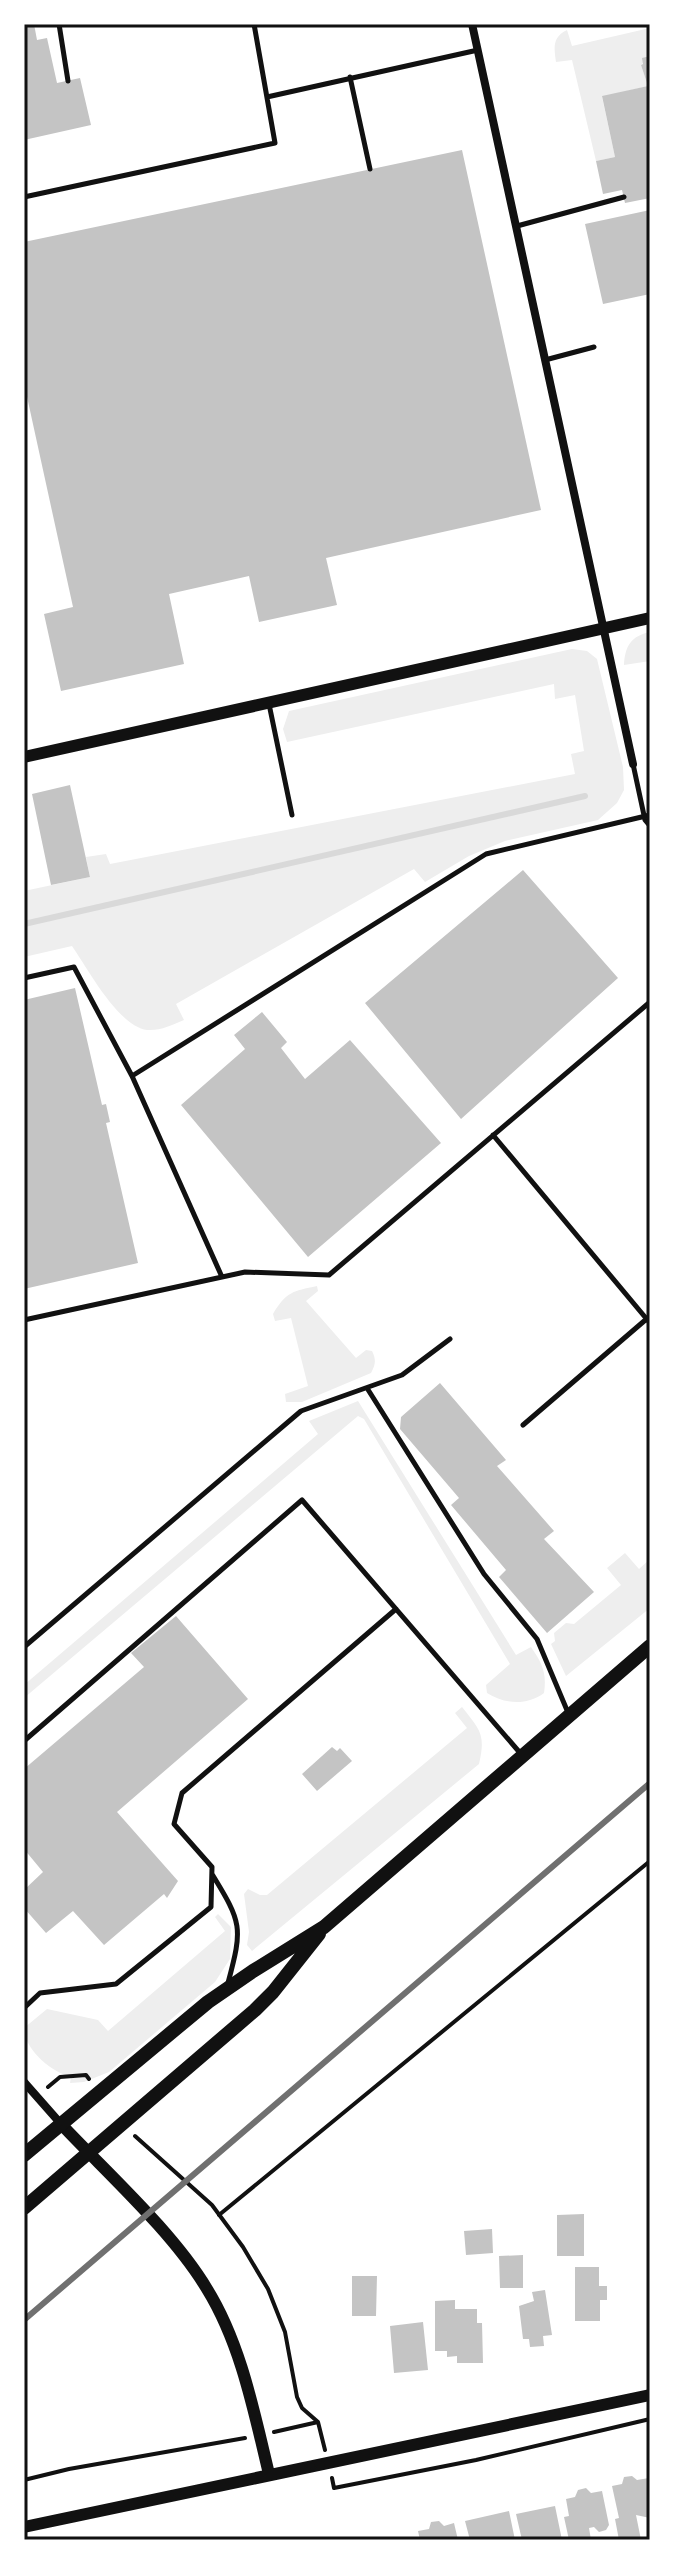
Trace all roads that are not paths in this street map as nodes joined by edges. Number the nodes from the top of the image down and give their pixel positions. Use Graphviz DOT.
graph roads {
  1 [pos="59,24"];
  2 [pos="254,24"];
  3 [pos="472,24"];
  4 [pos="478,50"];
  5 [pos="350,77"];
  6 [pos="68,81"];
  7 [pos="267,97"];
  8 [pos="370,169"];
  9 [pos="24,197"];
  10 [pos="624,197"];
  11 [pos="516,227"];
  12 [pos="594,347"];
  13 [pos="545,360"];
  14 [pos="650,618"];
  15 [pos="603,629"];
  16 [pos="269,703"];
  17 [pos="24,757"];
  18 [pos="633,764"];
  19 [pos="292,815"];
  20 [pos="647,816"];
  21 [pos="650,826"];
  22 [pos="24,978"];
  23 [pos="650,1002"];
  24 [pos="132,1076"];
  25 [pos="493,1135"];
  26 [pos="222,1277"];
  27 [pos="649,1319"];
  28 [pos="24,1320"];
  29 [pos="450,1339"];
  30 [pos="367,1387"];
  31 [pos="523,1425"];
  32 [pos="396,1609"];
  33 [pos="650,1646"];
  34 [pos="24,1647"];
  35 [pos="569,1716"];
  36 [pos="24,1741"];
  37 [pos="522,1756"];
  38 [pos="212,1873"];
  39 [pos="324,1927"];
  40 [pos="227,1988"];
  41 [pos="24,2008"];
  42 [pos="24,2082"];
  43 [pos="61,2124"];
  44 [pos="89,2154"];
  45 [pos="24,2155"];
  46 [pos="24,2208"];
  47 [pos="650,2395"];
  48 [pos="269,2474"];
  49 [pos="24,2527"];
  1 -- 6 [label="lane"];
  2 -- 7 [label="lane"];
  3 -- 4 [label="street"];
  4 -- 5 [label="lane"];
  4 -- 11 [label="street"];
  5 -- 7 [label="lane"];
  5 -- 8 [label="lane"];
  7 -- 9 [label="lane"];
  10 -- 11 [label="lane"];
  11 -- 13 [label="street"];
  12 -- 13 [label="lane"];
  13 -- 15 [label="street"];
  14 -- 15 [label="street"];
  15 -- 16 [label="street"];
  15 -- 18 [label="street"];
  16 -- 17 [label="street"];
  16 -- 19 [label="lane"];
  18 -- 20 [label="lane"];
  20 -- 21 [label="lane"];
  20 -- 24 [label="lane"];
  22 -- 24 [label="lane"];
  23 -- 25 [label="lane"];
  24 -- 26 [label="lane"];
  25 -- 26 [label="lane"];
  25 -- 27 [label="lane"];
  26 -- 28 [label="lane"];
  27 -- 31 [label="lane"];
  29 -- 30 [label="lane"];
  30 -- 34 [label="lane"];
  30 -- 35 [label="lane"];
  32 -- 36 [label="lane"];
  32 -- 37 [label="lane"];
  32 -- 38 [label="lane"];
  33 -- 35 [label="main road"];
  35 -- 37 [label="main road"];
  37 -- 39 [label="main road"];
  38 -- 40 [label="lane"];
  38 -- 41 [label="lane"];
  39 -- 40 [label="main road"];
  39 -- 44 [label="main road"];
  40 -- 43 [label="main road"];
  42 -- 43 [label="street"];
  43 -- 44 [label="street"];
  43 -- 45 [label="main road"];
  44 -- 46 [label="main road"];
  44 -- 48 [label="street"];
  47 -- 48 [label="street"];
  48 -- 49 [label="street"];
}
